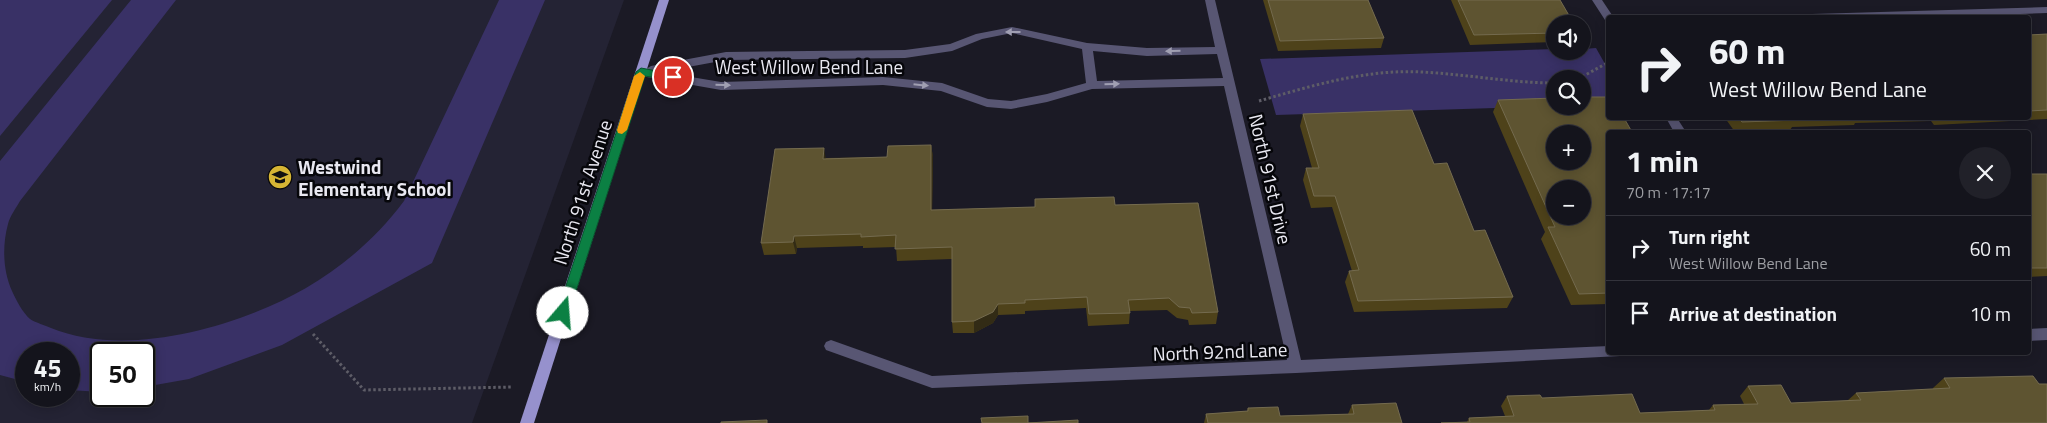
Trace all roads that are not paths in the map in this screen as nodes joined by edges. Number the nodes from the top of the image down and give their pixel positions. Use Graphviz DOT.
graph roads {
  1 [pos="664,0"];
  2 [pos="1210,0"];
  3 [pos="1597,0"];
  4 [pos="2047,10"];
  5 [pos="1607,15"];
  6 [pos="1878,15"];
  7 [pos="1087,46"];
  8 [pos="1222,50"];
  9 [pos="641,72"];
  10 [pos="1229,82"];
  11 [pos="1092,85"];
  12 [pos="2047,334"];
  13 [pos="2031,335"];
  14 [pos="831,346"];
  15 [pos="1606,352"];
  16 [pos="1296,367"];
  17 [pos="527,423"];
  1 -- 9 [label="main road, North 91st Avenue"];
  2 -- 8 [label="street, North 91st Drive"];
  3 -- 5 [label="street"];
  4 -- 6 [label="street"];
  8 -- 7 [label="street, West Willow Bend Lane, one-way"];
  7 -- 9 [label="street, West Willow Bend Lane, one-way"];
  7 -- 11 [label="street"];
  8 -- 10 [label="street, North 91st Drive"];
  9 -- 11 [label="street, West Willow Bend Lane, one-way"];
  9 -- 17 [label="main road, North 91st Avenue"];
  11 -- 10 [label="street, West Willow Bend Lane, one-way"];
  10 -- 16 [label="street, North 91st Drive"];
  12 -- 13 [label="street"];
  14 -- 16 [label="street, North 92nd Lane"];
  15 -- 16 [label="street, North 92nd Lane"];
}
